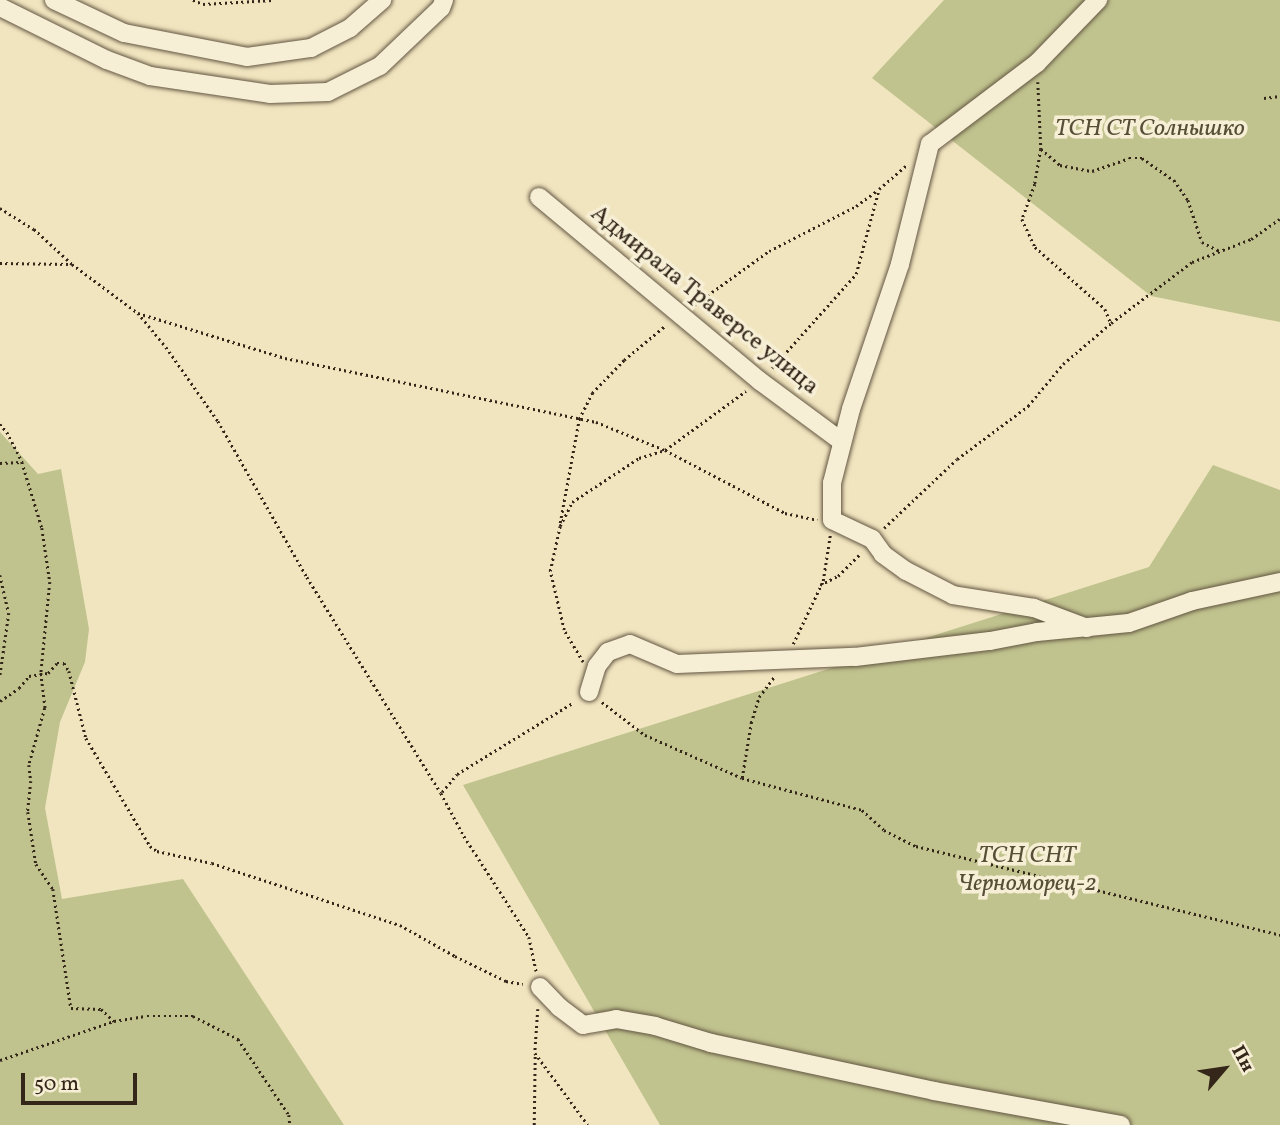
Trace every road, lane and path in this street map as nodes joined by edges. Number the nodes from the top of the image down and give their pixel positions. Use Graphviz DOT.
graph roads {
  1 [pos="54,0"];
  2 [pos="193,0"];
  3 [pos="273,0"];
  4 [pos="382,0"];
  5 [pos="444,0"];
  6 [pos="1098,0"];
  7 [pos="0,6"];
  8 [pos="1037,63"];
  9 [pos="1280,96"];
  10 [pos="1264,98"];
  11 [pos="1041,149"];
  12 [pos="909,162"];
  13 [pos="538,197"];
  14 [pos="0,208"];
  15 [pos="1280,219"];
  16 [pos="1220,251"];
  17 [pos="0,263"];
  18 [pos="72,264"];
  19 [pos="138,313"];
  20 [pos="1111,323"];
  21 [pos="760,381"];
  22 [pos="0,424"];
  23 [pos="841,441"];
  24 [pos="666,450"];
  25 [pos="22,462"];
  26 [pos="0,463"];
  27 [pos="832,520"];
  28 [pos="871,538"];
  29 [pos="0,575"];
  30 [pos="1280,582"];
  31 [pos="820,586"];
  32 [pos="1087,628"];
  33 [pos="785,659"];
  34 [pos="41,673"];
  35 [pos="0,676"];
  36 [pos="589,692"];
  37 [pos="0,701"];
  38 [pos="742,778"];
  39 [pos="441,793"];
  40 [pos="1280,934"];
  41 [pos="540,988"];
  42 [pos="114,1021"];
  43 [pos="536,1053"];
  44 [pos="0,1060"];
  45 [pos="290,1125"];
  46 [pos="534,1125"];
  47 [pos="588,1125"];
  48 [pos="1121,1125"];
  1 -- 4 [label="street"];
  2 -- 3 [label="path"];
  5 -- 7 [label="street"];
  6 -- 8 [label="street"];
  8 -- 11 [label="path"];
  8 -- 23 [label="street"];
  9 -- 10 [label="path"];
  11 -- 16 [label="path"];
  11 -- 20 [label="path"];
  12 -- 21 [label="path"];
  13 -- 21 [label="street, Адмирала Траверсе улица"];
  14 -- 18 [label="path"];
  15 -- 16 [label="path"];
  16 -- 20 [label="path"];
  17 -- 18 [label="path"];
  18 -- 19 [label="path"];
  19 -- 24 [label="path"];
  19 -- 39 [label="path"];
  20 -- 28 [label="path"];
  21 -- 23 [label="street, Адмирала Траверсе улица"];
  21 -- 24 [label="path"];
  22 -- 25 [label="path"];
  23 -- 27 [label="street"];
  24 -- 27 [label="path"];
  24 -- 36 [label="path"];
  25 -- 26 [label="path"];
  25 -- 34 [label="path"];
  27 -- 28 [label="street"];
  27 -- 31 [label="path"];
  28 -- 31 [label="path"];
  28 -- 32 [label="street"];
  29 -- 35 [label="path"];
  30 -- 32 [label="street"];
  31 -- 33 [label="path"];
  32 -- 33 [label="street"];
  33 -- 36 [label="street"];
  33 -- 38 [label="path"];
  34 -- 37 [label="path"];
  34 -- 41 [label="path"];
  34 -- 42 [label="path"];
  36 -- 38 [label="path"];
  36 -- 39 [label="path"];
  38 -- 40 [label="path"];
  39 -- 41 [label="path"];
  41 -- 43 [label="path"];
  41 -- 48 [label="street"];
  42 -- 44 [label="path"];
  42 -- 45 [label="path"];
  43 -- 46 [label="path"];
  43 -- 47 [label="path"];
}
